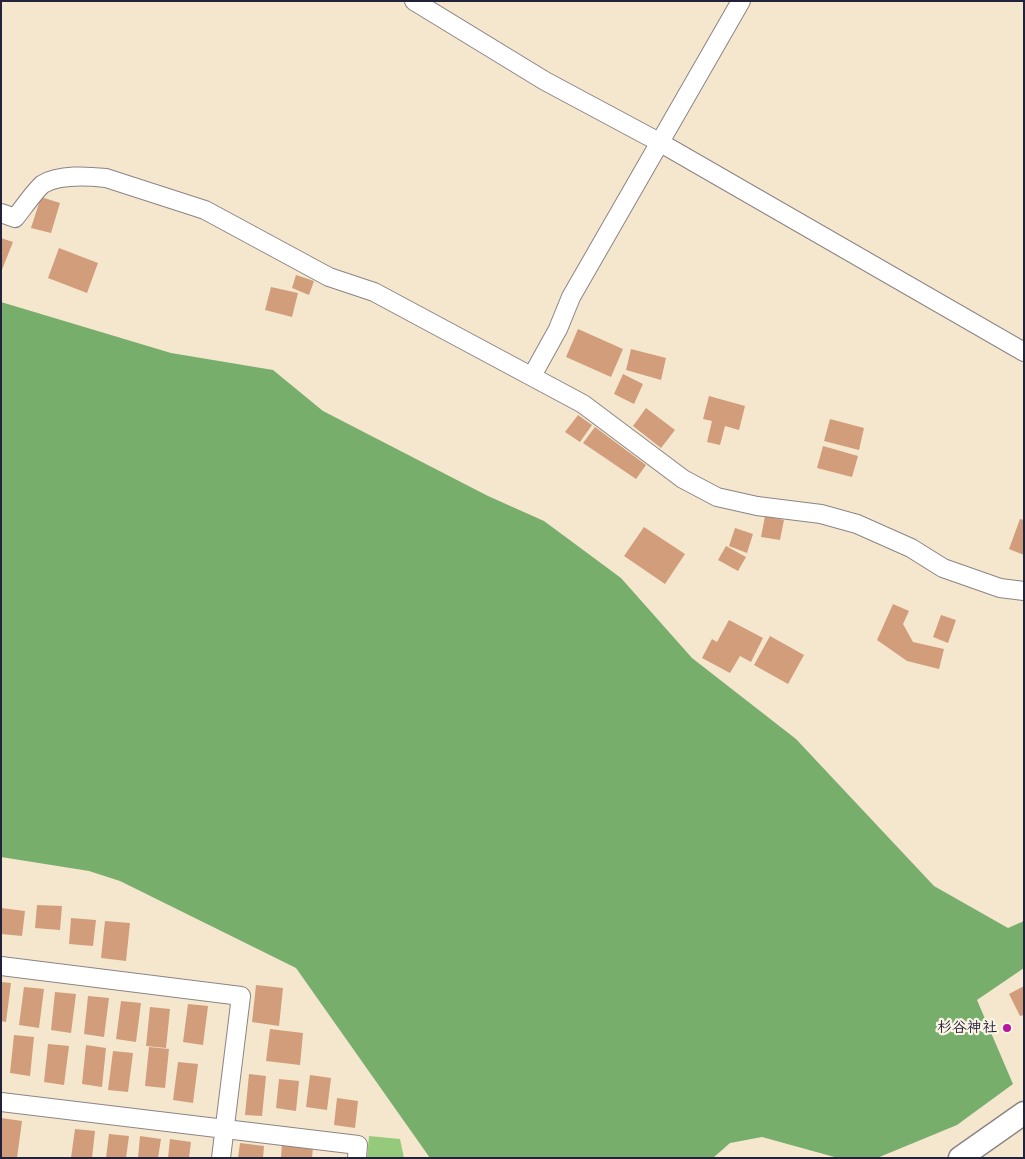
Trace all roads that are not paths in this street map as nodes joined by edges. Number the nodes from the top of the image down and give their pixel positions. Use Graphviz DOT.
graph roads {
  1 [pos="414,1"];
  2 [pos="741,1"];
  3 [pos="659,142"];
  4 [pos="1,214"];
  5 [pos="1024,352"];
  6 [pos="532,376"];
  7 [pos="1024,592"];
  8 [pos="1,966"];
  9 [pos="1,1102"];
  10 [pos="1024,1113"];
  11 [pos="224,1129"];
  12 [pos="221,1158"];
  13 [pos="356,1158"];
  14 [pos="960,1158"];
  1 -- 3 [label="street"];
  2 -- 3 [label="street"];
  3 -- 5 [label="street"];
  3 -- 6 [label="street"];
  4 -- 6 [label="street"];
  6 -- 7 [label="street"];
  8 -- 11 [label="street"];
  9 -- 11 [label="street"];
  10 -- 14 [label="street"];
  11 -- 12 [label="street"];
  11 -- 13 [label="street"];
}
